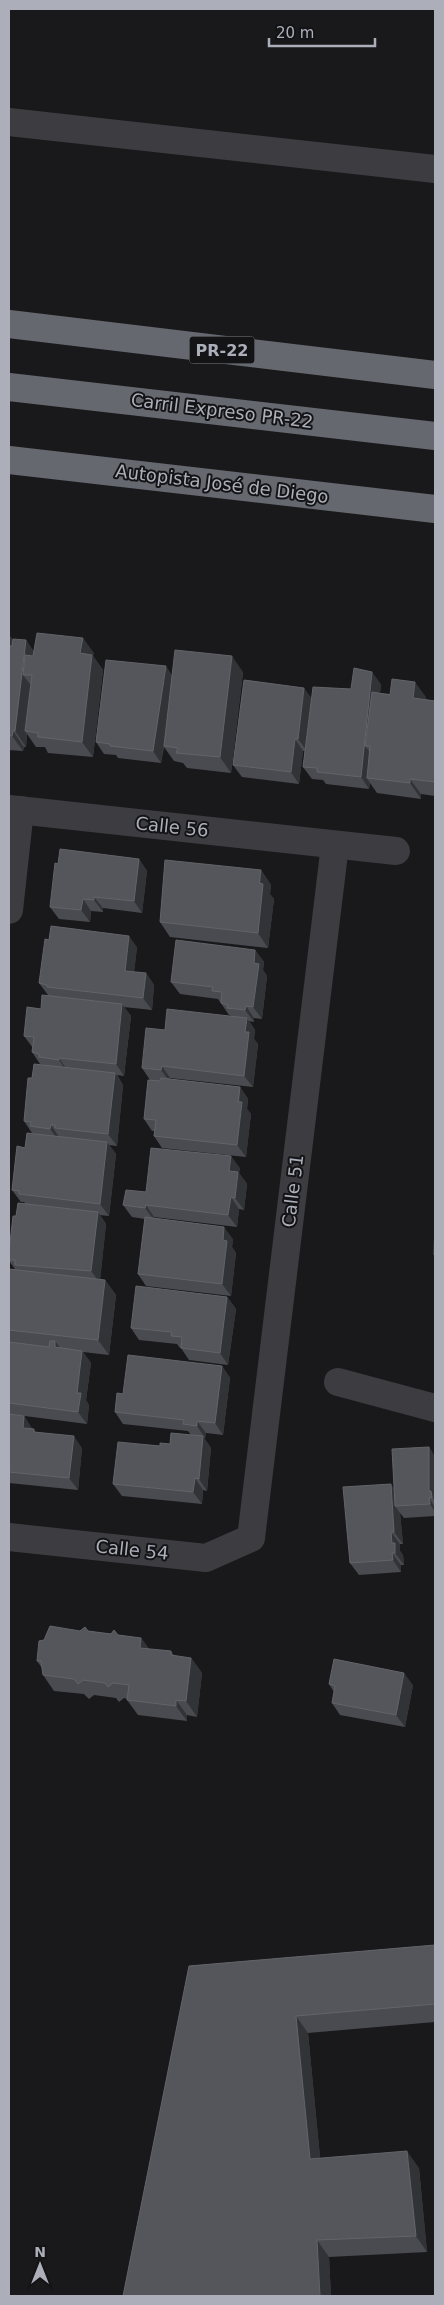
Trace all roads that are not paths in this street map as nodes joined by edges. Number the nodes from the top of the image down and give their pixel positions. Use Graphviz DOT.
graph roads {
  1 [pos="9,122"];
  2 [pos="435,169"];
  3 [pos="9,324"];
  4 [pos="435,375"];
  5 [pos="9,387"];
  6 [pos="435,436"];
  7 [pos="9,460"];
  8 [pos="435,509"];
  9 [pos="14,810"];
  10 [pos="335,845"];
  11 [pos="396,851"];
  12 [pos="9,910"];
  13 [pos="338,1382"];
  14 [pos="435,1408"];
  15 [pos="9,1537"];
  16 [pos="251,1538"];
  1 -- 2 [label="street"];
  3 -- 4 [label="highway, PR-22"];
  5 -- 6 [label="highway, Carril Expreso PR-22"];
  7 -- 8 [label="highway, Autopista José de Diego"];
  9 -- 10 [label="street, Calle 56"];
  9 -- 12 [label="street"];
  10 -- 11 [label="street, Calle 56"];
  10 -- 16 [label="street, Calle 51"];
  13 -- 14 [label="street"];
  15 -- 16 [label="street, Calle 54"];
}
